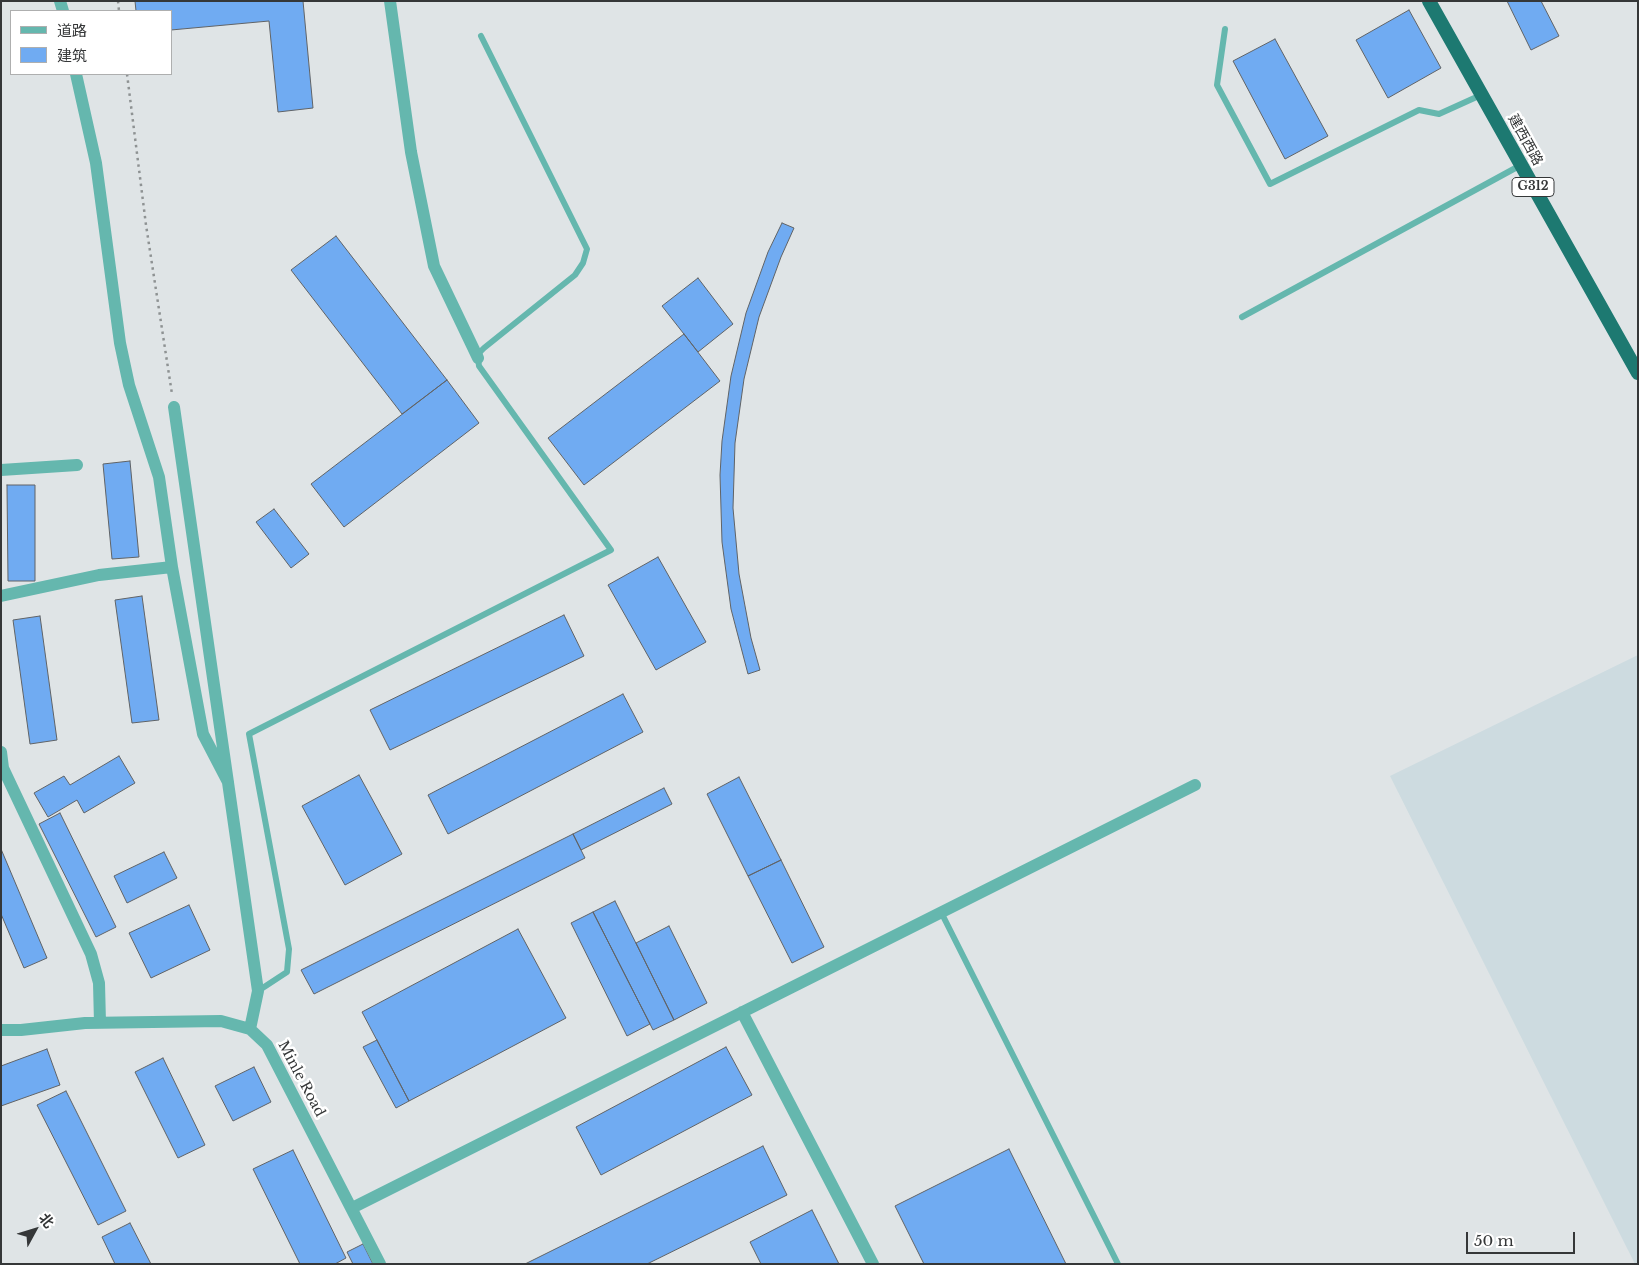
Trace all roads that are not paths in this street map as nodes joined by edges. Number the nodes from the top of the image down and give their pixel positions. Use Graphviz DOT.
graph roads {
  1 [pos="390,1"];
  2 [pos="1429,1"];
  3 [pos="1225,29"];
  4 [pos="481,36"];
  5 [pos="76,75"];
  6 [pos="1482,95"];
  7 [pos="1521,165"];
  8 [pos="1242,317"];
  9 [pos="478,358"];
  10 [pos="1638,373"];
  11 [pos="174,407"];
  12 [pos="77,464"];
  13 [pos="1,470"];
  14 [pos="172,567"];
  15 [pos="1,596"];
  16 [pos="1,752"];
  17 [pos="228,782"];
  18 [pos="1195,785"];
  19 [pos="941,912"];
  20 [pos="258,991"];
  21 [pos="742,1012"];
  22 [pos="100,1023"];
  23 [pos="250,1029"];
  24 [pos="1,1030"];
  25 [pos="352,1208"];
  26 [pos="380,1264"];
  27 [pos="873,1264"];
  28 [pos="1118,1264"];
  1 -- 9 [label="street"];
  2 -- 6 [label="highway, 建西西路 / G312"];
  3 -- 6 [label="lane"];
  4 -- 9 [label="lane"];
  5 -- 14 [label="street"];
  6 -- 7 [label="highway, 建西西路 / G312"];
  7 -- 8 [label="lane"];
  7 -- 10 [label="highway, 建西西路 / G312"];
  9 -- 20 [label="lane"];
  11 -- 17 [label="street"];
  12 -- 13 [label="street"];
  14 -- 15 [label="street"];
  14 -- 17 [label="street"];
  16 -- 22 [label="street"];
  17 -- 20 [label="street"];
  18 -- 19 [label="street"];
  19 -- 21 [label="street"];
  19 -- 28 [label="lane"];
  20 -- 23 [label="street"];
  21 -- 25 [label="street"];
  21 -- 27 [label="street"];
  22 -- 23 [label="street"];
  22 -- 24 [label="street"];
  23 -- 25 [label="street, Minle Road"];
  25 -- 26 [label="street, Minle Road"];
}
